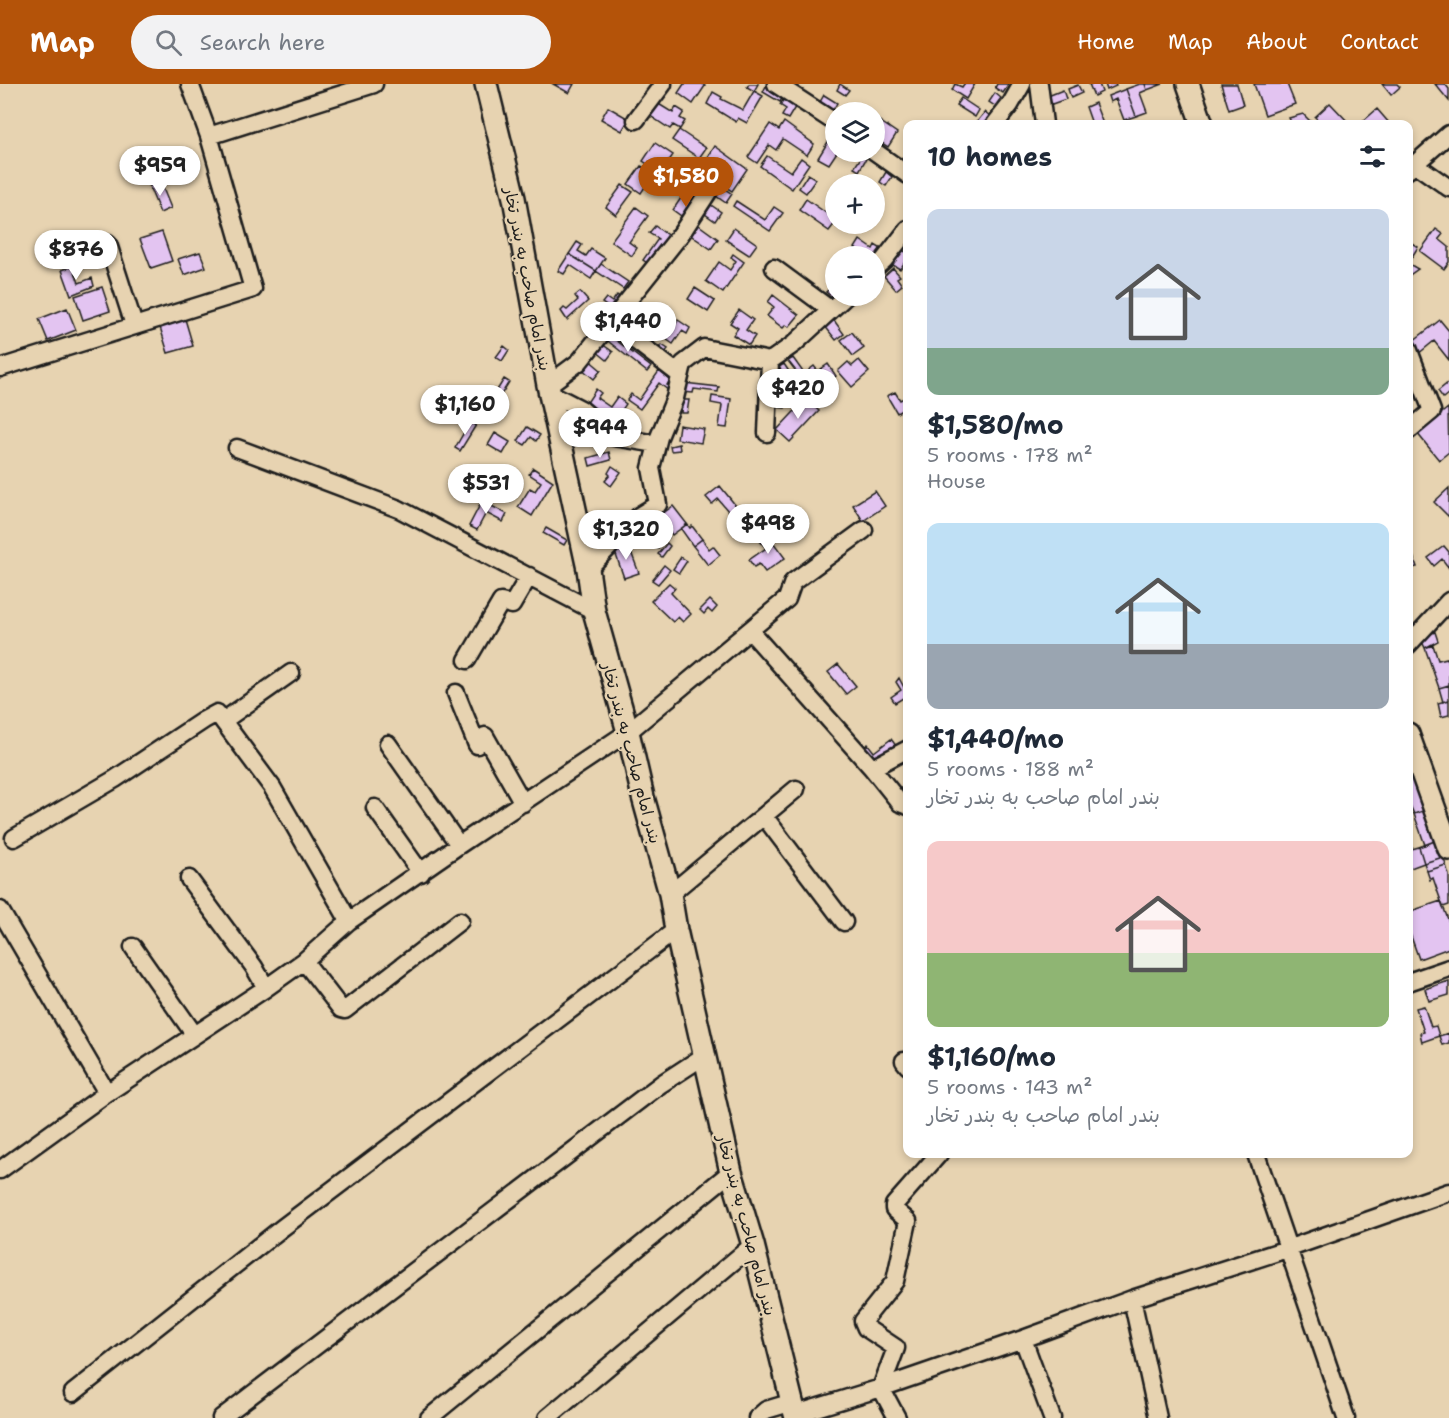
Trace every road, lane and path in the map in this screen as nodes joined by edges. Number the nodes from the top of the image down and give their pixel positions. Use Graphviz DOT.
graph roads {
  1 [pos="190,84"];
  2 [pos="374,84"];
  3 [pos="486,84"];
  4 [pos="663,84"];
  5 [pos="776,84"];
  6 [pos="1022,84"];
  7 [pos="1039,84"];
  8 [pos="1194,87"];
  9 [pos="330,91"];
  10 [pos="825,116"];
  11 [pos="636,120"];
  12 [pos="998,120"];
  13 [pos="1044,120"];
  14 [pos="1201,120"];
  15 [pos="1449,134"];
  16 [pos="209,136"];
  17 [pos="885,159"];
  18 [pos="1413,166"];
  19 [pos="1413,168"];
  20 [pos="903,171"];
  21 [pos="1449,188"];
  22 [pos="710,189"];
  23 [pos="903,236"];
  24 [pos="108,244"];
  25 [pos="885,260"];
  26 [pos="774,268"];
  27 [pos="835,306"];
  28 [pos="831,310"];
  29 [pos="610,322"];
  30 [pos="134,325"];
  31 [pos="1413,361"];
  32 [pos="770,362"];
  33 [pos="0,368"];
  34 [pos="681,375"];
  35 [pos="549,389"];
  36 [pos="1413,426"];
  37 [pos="767,433"];
  38 [pos="657,444"];
  39 [pos="237,448"];
  40 [pos="864,530"];
  41 [pos="588,569"];
  42 [pos="529,576"];
  43 [pos="1449,602"];
  44 [pos="594,611"];
  45 [pos="751,632"];
  46 [pos="1413,640"];
  47 [pos="467,660"];
  48 [pos="291,673"];
  49 [pos="456,693"];
  50 [pos="223,721"];
  51 [pos="628,732"];
  52 [pos="388,744"];
  53 [pos="1413,748"];
  54 [pos="903,752"];
  55 [pos="872,768"];
  56 [pos="796,789"];
  57 [pos="523,803"];
  58 [pos="903,804"];
  59 [pos="375,808"];
  60 [pos="764,816"];
  61 [pos="14,838"];
  62 [pos="459,845"];
  63 [pos="1449,849"];
  64 [pos="421,873"];
  65 [pos="189,879"];
  66 [pos="670,894"];
  67 [pos="0,910"];
  68 [pos="349,921"];
  69 [pos="460,921"];
  70 [pos="844,922"];
  71 [pos="676,930"];
  72 [pos="134,947"];
  73 [pos="304,961"];
  74 [pos="1449,968"];
  75 [pos="1413,980"];
  76 [pos="266,988"];
  77 [pos="194,1034"];
  78 [pos="704,1056"];
  79 [pos="107,1093"];
  80 [pos="935,1158"];
  81 [pos="1257,1158"];
  82 [pos="0,1170"];
  83 [pos="731,1172"];
  84 [pos="1449,1192"];
  85 [pos="753,1245"];
  86 [pos="1287,1249"];
  87 [pos="1132,1299"];
  88 [pos="1023,1339"];
  89 [pos="881,1388"];
  90 [pos="73,1393"];
  91 [pos="795,1411"];
  92 [pos="221,1418"];
  93 [pos="429,1418"];
  94 [pos="547,1418"];
  95 [pos="757,1418"];
  96 [pos="897,1418"];
  97 [pos="1052,1418"];
  98 [pos="1158,1418"];
  99 [pos="1346,1418"];
  1 -- 16 [label="street"];
  2 -- 9 [label="street"];
  3 -- 35 [label="main road, بندر امام صاحب به بندر تخار"];
  4 -- 11 [label="street"];
  5 -- 10 [label="street"];
  6 -- 12 [label="street"];
  7 -- 13 [label="street"];
  8 -- 14 [label="main road"];
  9 -- 16 [label="street"];
  15 -- 18 [label="street"];
  16 -- 30 [label="street"];
  17 -- 20 [label="street"];
  19 -- 21 [label="street"];
  22 -- 29 [label="street"];
  23 -- 25 [label="street"];
  24 -- 30 [label="street"];
  26 -- 28 [label="street"];
  27 -- 28 [label="street"];
  28 -- 32 [label="street"];
  29 -- 34 [label="street"];
  29 -- 35 [label="street"];
  30 -- 33 [label="street"];
  31 -- 36 [label="street"];
  32 -- 34 [label="street"];
  32 -- 37 [label="street"];
  34 -- 38 [label="street"];
  35 -- 38 [label="street"];
  35 -- 41 [label="main road, بندر امام صاحب به بندر تخار"];
  38 -- 41 [label="street"];
  39 -- 42 [label="street"];
  40 -- 45 [label="street"];
  41 -- 44 [label="main road, بندر امام صاحب به بندر تخار"];
  42 -- 44 [label="street"];
  42 -- 47 [label="street"];
  43 -- 46 [label="street"];
  44 -- 51 [label="main road, بندر امام صاحب به بندر تخار"];
  45 -- 51 [label="street"];
  45 -- 55 [label="street"];
  48 -- 50 [label="street"];
  49 -- 57 [label="street"];
  50 -- 61 [label="street"];
  50 -- 68 [label="street"];
  51 -- 57 [label="street"];
  51 -- 66 [label="main road, بندر امام صاحب به بندر تخار"];
  52 -- 62 [label="street"];
  53 -- 63 [label="main road"];
  54 -- 55 [label="street"];
  55 -- 58 [label="street"];
  56 -- 60 [label="street"];
  57 -- 62 [label="street"];
  59 -- 64 [label="street"];
  60 -- 66 [label="street"];
  60 -- 70 [label="street"];
  62 -- 64 [label="street"];
  64 -- 68 [label="street"];
  65 -- 76 [label="street"];
  66 -- 71 [label="main road, بندر امام صاحب به بندر تخار"];
  67 -- 79 [label="street"];
  68 -- 73 [label="street"];
  69 -- 73 [label="street"];
  71 -- 78 [label="main road, بندر امام صاحب به بندر تخار"];
  71 -- 90 [label="street"];
  72 -- 77 [label="street"];
  73 -- 76 [label="street"];
  74 -- 75 [label="street"];
  76 -- 77 [label="street"];
  77 -- 79 [label="street"];
  78 -- 83 [label="main road, بندر امام صاحب به بندر تخار"];
  78 -- 92 [label="street"];
  79 -- 82 [label="street"];
  80 -- 89 [label="street"];
  81 -- 86 [label="street"];
  83 -- 85 [label="main road, بندر امام صاحب به بندر تخار"];
  83 -- 93 [label="street"];
  84 -- 86 [label="street"];
  85 -- 91 [label="main road, بندر امام صاحب به بندر تخار"];
  85 -- 94 [label="street"];
  86 -- 87 [label="street"];
  86 -- 99 [label="street"];
  87 -- 88 [label="street"];
  87 -- 98 [label="street"];
  88 -- 89 [label="street"];
  88 -- 97 [label="street"];
  89 -- 91 [label="street"];
  89 -- 96 [label="street"];
  91 -- 95 [label="street"];
}
